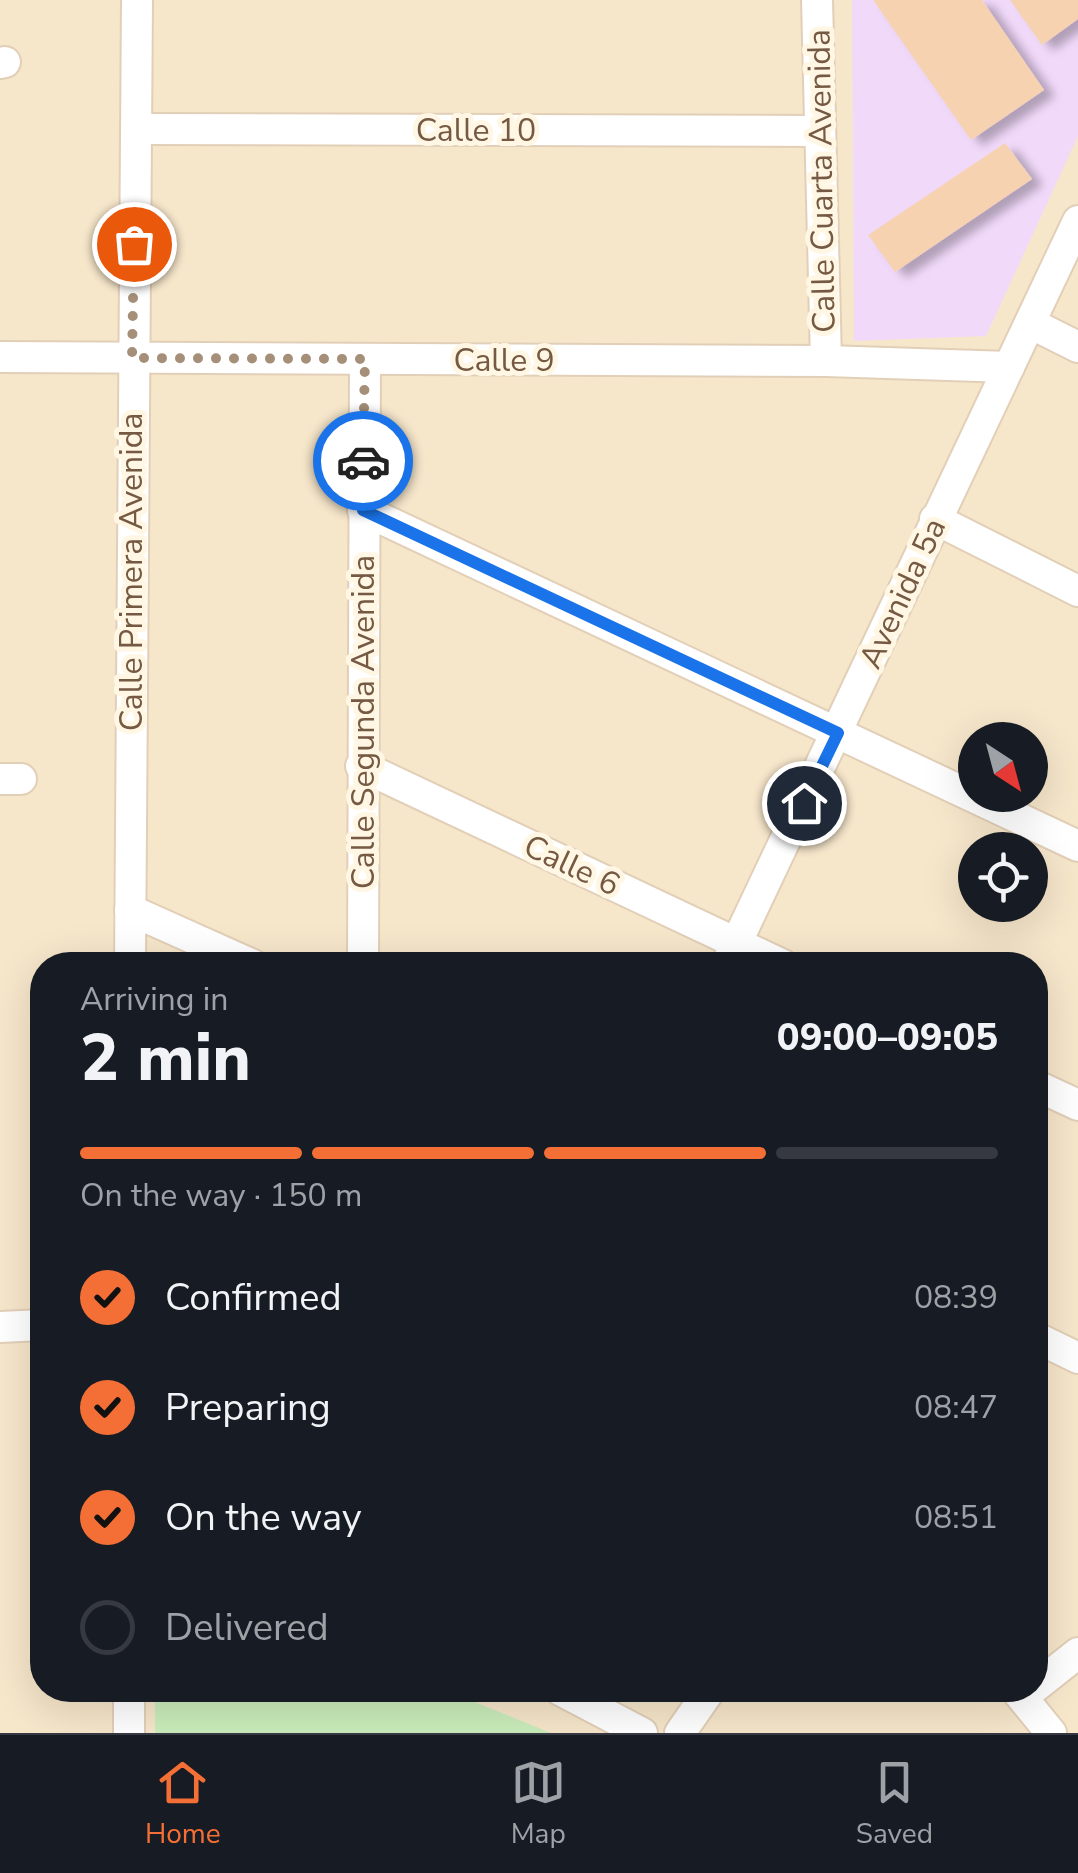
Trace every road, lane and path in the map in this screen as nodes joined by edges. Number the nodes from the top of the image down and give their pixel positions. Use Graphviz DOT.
graph roads {
  1 [pos="136,0"];
  2 [pos="817,0"];
  3 [pos="136,130"];
  4 [pos="817,131"];
  5 [pos="1078,220"];
  6 [pos="1030,324"];
  7 [pos="1078,347"];
  8 [pos="0,358"];
  9 [pos="132,358"];
  10 [pos="365,359"];
  11 [pos="826,362"];
  12 [pos="1009,366"];
  13 [pos="363,510"];
  14 [pos="935,520"];
  15 [pos="1078,592"];
  16 [pos="838,733"];
  17 [pos="361,766"];
  18 [pos="1078,846"];
  19 [pos="130,910"];
  20 [pos="130,952"];
  21 [pos="223,952"];
  22 [pos="364,952"];
  23 [pos="727,952"];
  24 [pos="732,952"];
  25 [pos="1048,1091"];
  26 [pos="1078,1105"];
  27 [pos="30,1326"];
  28 [pos="0,1327"];
  29 [pos="1048,1343"];
  30 [pos="1078,1358"];
  31 [pos="1078,1653"];
  32 [pos="1048,1675"];
  33 [pos="130,1702"];
  34 [pos="583,1702"];
  35 [pos="702,1702"];
  36 [pos="1033,1702"];
  37 [pos="129,1733"];
  38 [pos="642,1733"];
  39 [pos="680,1733"];
  40 [pos="1051,1733"];
  1 -- 3 [label="street, Calle Primera Avenida"];
  2 -- 4 [label="street, Calle Cuarta Avenida"];
  3 -- 4 [label="street, Calle 10"];
  3 -- 9 [label="street, Calle Primera Avenida"];
  4 -- 11 [label="street, Calle Cuarta Avenida"];
  5 -- 6 [label="street, Avenida 5a"];
  6 -- 7 [label="street"];
  6 -- 12 [label="street, Avenida 5a"];
  8 -- 9 [label="street, Calle 9"];
  9 -- 10 [label="street, Calle 9"];
  9 -- 19 [label="street, Calle Primera Avenida"];
  10 -- 11 [label="street, Calle 9"];
  10 -- 13 [label="street, Calle Segunda Avenida"];
  11 -- 12 [label="street, Calle 9"];
  12 -- 14 [label="street, Avenida 5a"];
  13 -- 16 [label="street"];
  13 -- 17 [label="street, Calle Segunda Avenida"];
  14 -- 15 [label="street"];
  14 -- 16 [label="street, Avenida 5a"];
  16 -- 18 [label="street"];
  16 -- 24 [label="street, Avenida 5a"];
  17 -- 22 [label="street, Calle Segunda Avenida"];
  17 -- 23 [label="street, Calle 6"];
  19 -- 20 [label="street, Calle Primera Avenida"];
  19 -- 21 [label="street"];
  25 -- 26 [label="street"];
  27 -- 28 [label="street"];
  29 -- 30 [label="street"];
  31 -- 32 [label="street"];
  33 -- 37 [label="street"];
  34 -- 38 [label="street"];
  35 -- 39 [label="street"];
  36 -- 40 [label="street"];
}
